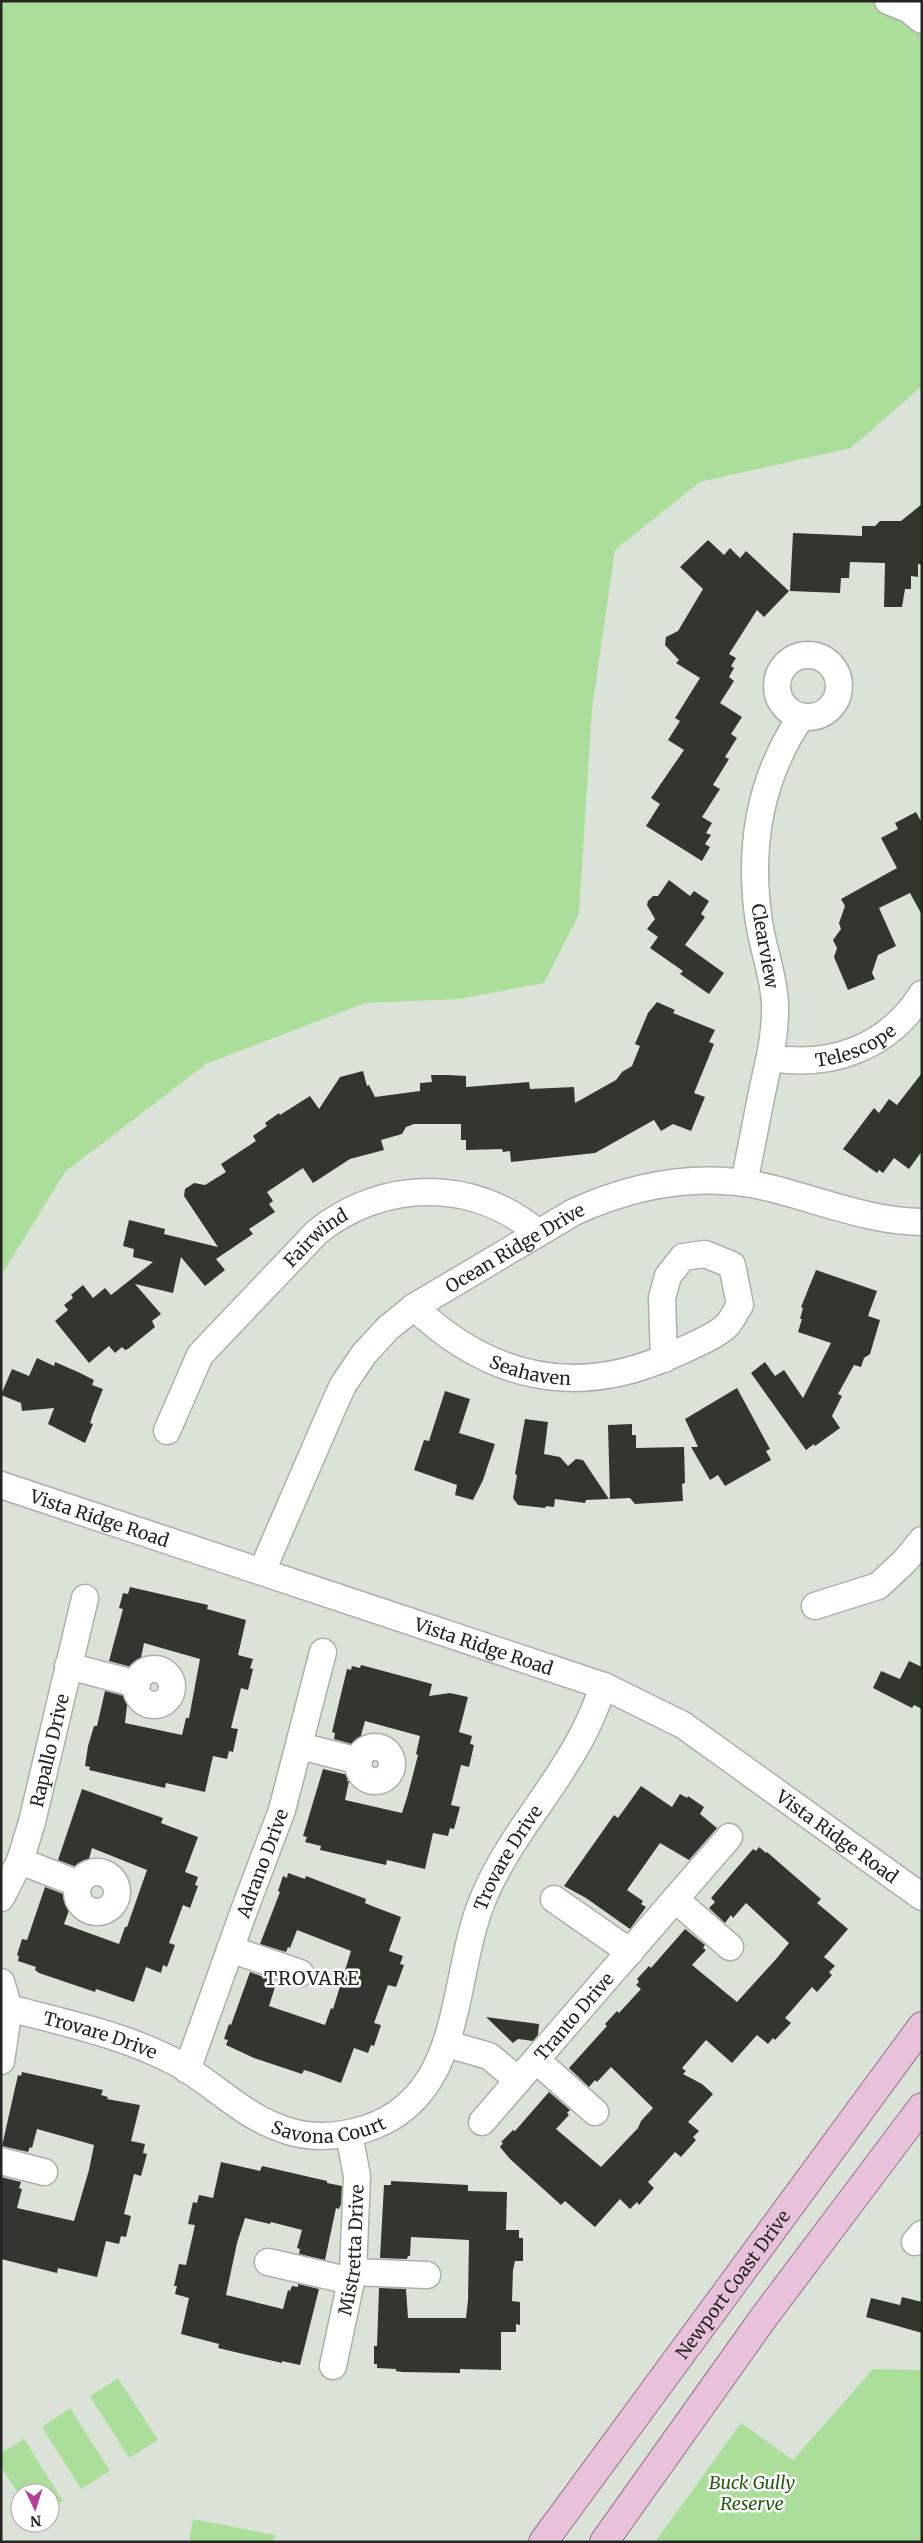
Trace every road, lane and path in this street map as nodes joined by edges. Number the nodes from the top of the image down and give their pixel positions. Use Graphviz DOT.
graph roads {
  1 [pos="888,1"];
  2 [pos="922,20"];
  3 [pos="801,716"];
  4 [pos="922,994"];
  5 [pos="770,1058"];
  6 [pos="744,1183"];
  7 [pos="922,1222"];
  8 [pos="538,1233"];
  9 [pos="414,1307"];
  10 [pos="664,1359"];
  11 [pos="167,1431"];
  12 [pos="1,1485"];
  13 [pos="922,1540"];
  14 [pos="262,1571"];
  15 [pos="85,1598"];
  16 [pos="815,1606"];
  17 [pos="324,1652"];
  18 [pos="68,1666"];
  19 [pos="137,1684"];
  20 [pos="604,1686"];
  21 [pos="300,1746"];
  22 [pos="359,1761"];
  23 [pos="729,1837"];
  24 [pos="20,1861"];
  25 [pos="79,1884"];
  26 [pos="1,1898"];
  27 [pos="922,1898"];
  28 [pos="554,1899"];
  29 [pos="675,1899"];
  30 [pos="730,1947"];
  31 [pos="230,1949"];
  32 [pos="630,1952"];
  33 [pos="300,1973"];
  34 [pos="1,1982"];
  35 [pos="9,2008"];
  36 [pos="922,2026"];
  37 [pos="447,2044"];
  38 [pos="536,2060"];
  39 [pos="1,2061"];
  40 [pos="187,2070"];
  41 [pos="518,2080"];
  42 [pos="922,2107"];
  43 [pos="595,2112"];
  44 [pos="482,2122"];
  45 [pos="349,2134"];
  46 [pos="1,2160"];
  47 [pos="44,2172"];
  48 [pos="268,2262"];
  49 [pos="427,2275"];
  50 [pos="352,2277"];
  51 [pos="333,2366"];
  52 [pos="543,2542"];
  53 [pos="604,2542"];
  1 -- 2 [label="street"];
  3 -- 5 [label="street, Clearview"];
  4 -- 5 [label="street, Telescope"];
  5 -- 6 [label="street, Clearview"];
  6 -- 7 [label="street, Ocean Ridge Drive"];
  6 -- 8 [label="street, Ocean Ridge Drive"];
  8 -- 9 [label="street, Ocean Ridge Drive"];
  8 -- 11 [label="street, Fairwind"];
  9 -- 10 [label="street, Seahaven"];
  9 -- 14 [label="street, Ocean Ridge Drive"];
  12 -- 14 [label="street, Vista Ridge Road"];
  13 -- 16 [label="street"];
  14 -- 20 [label="street, Vista Ridge Road"];
  15 -- 18 [label="street, Rapallo Drive"];
  17 -- 21 [label="street, Adrano Drive"];
  18 -- 19 [label="street"];
  18 -- 24 [label="street, Rapallo Drive"];
  20 -- 27 [label="street, Vista Ridge Road"];
  20 -- 37 [label="street, Trovare Drive"];
  21 -- 22 [label="street"];
  21 -- 31 [label="street, Adrano Drive"];
  23 -- 29 [label="street, Tranto Drive"];
  24 -- 25 [label="street"];
  24 -- 26 [label="street, Rapallo Drive"];
  28 -- 32 [label="street"];
  29 -- 30 [label="street"];
  29 -- 32 [label="street, Tranto Drive"];
  31 -- 33 [label="street"];
  31 -- 40 [label="street, Adrano Drive"];
  32 -- 38 [label="street, Tranto Drive"];
  34 -- 35 [label="street"];
  35 -- 39 [label="street"];
  35 -- 40 [label="street, Trovare Drive"];
  36 -- 52 [label="main road, Newport Coast Drive"];
  37 -- 41 [label="street"];
  37 -- 45 [label="street, Savona Court"];
  38 -- 41 [label="street, Tranto Drive"];
  38 -- 43 [label="street"];
  40 -- 45 [label="street, Savona Court"];
  41 -- 44 [label="street, Tranto Drive"];
  42 -- 53 [label="main road"];
  45 -- 50 [label="street, Mistretta Drive"];
  46 -- 47 [label="street"];
  48 -- 50 [label="street"];
  49 -- 50 [label="street"];
  50 -- 51 [label="street, Mistretta Drive"];
}
